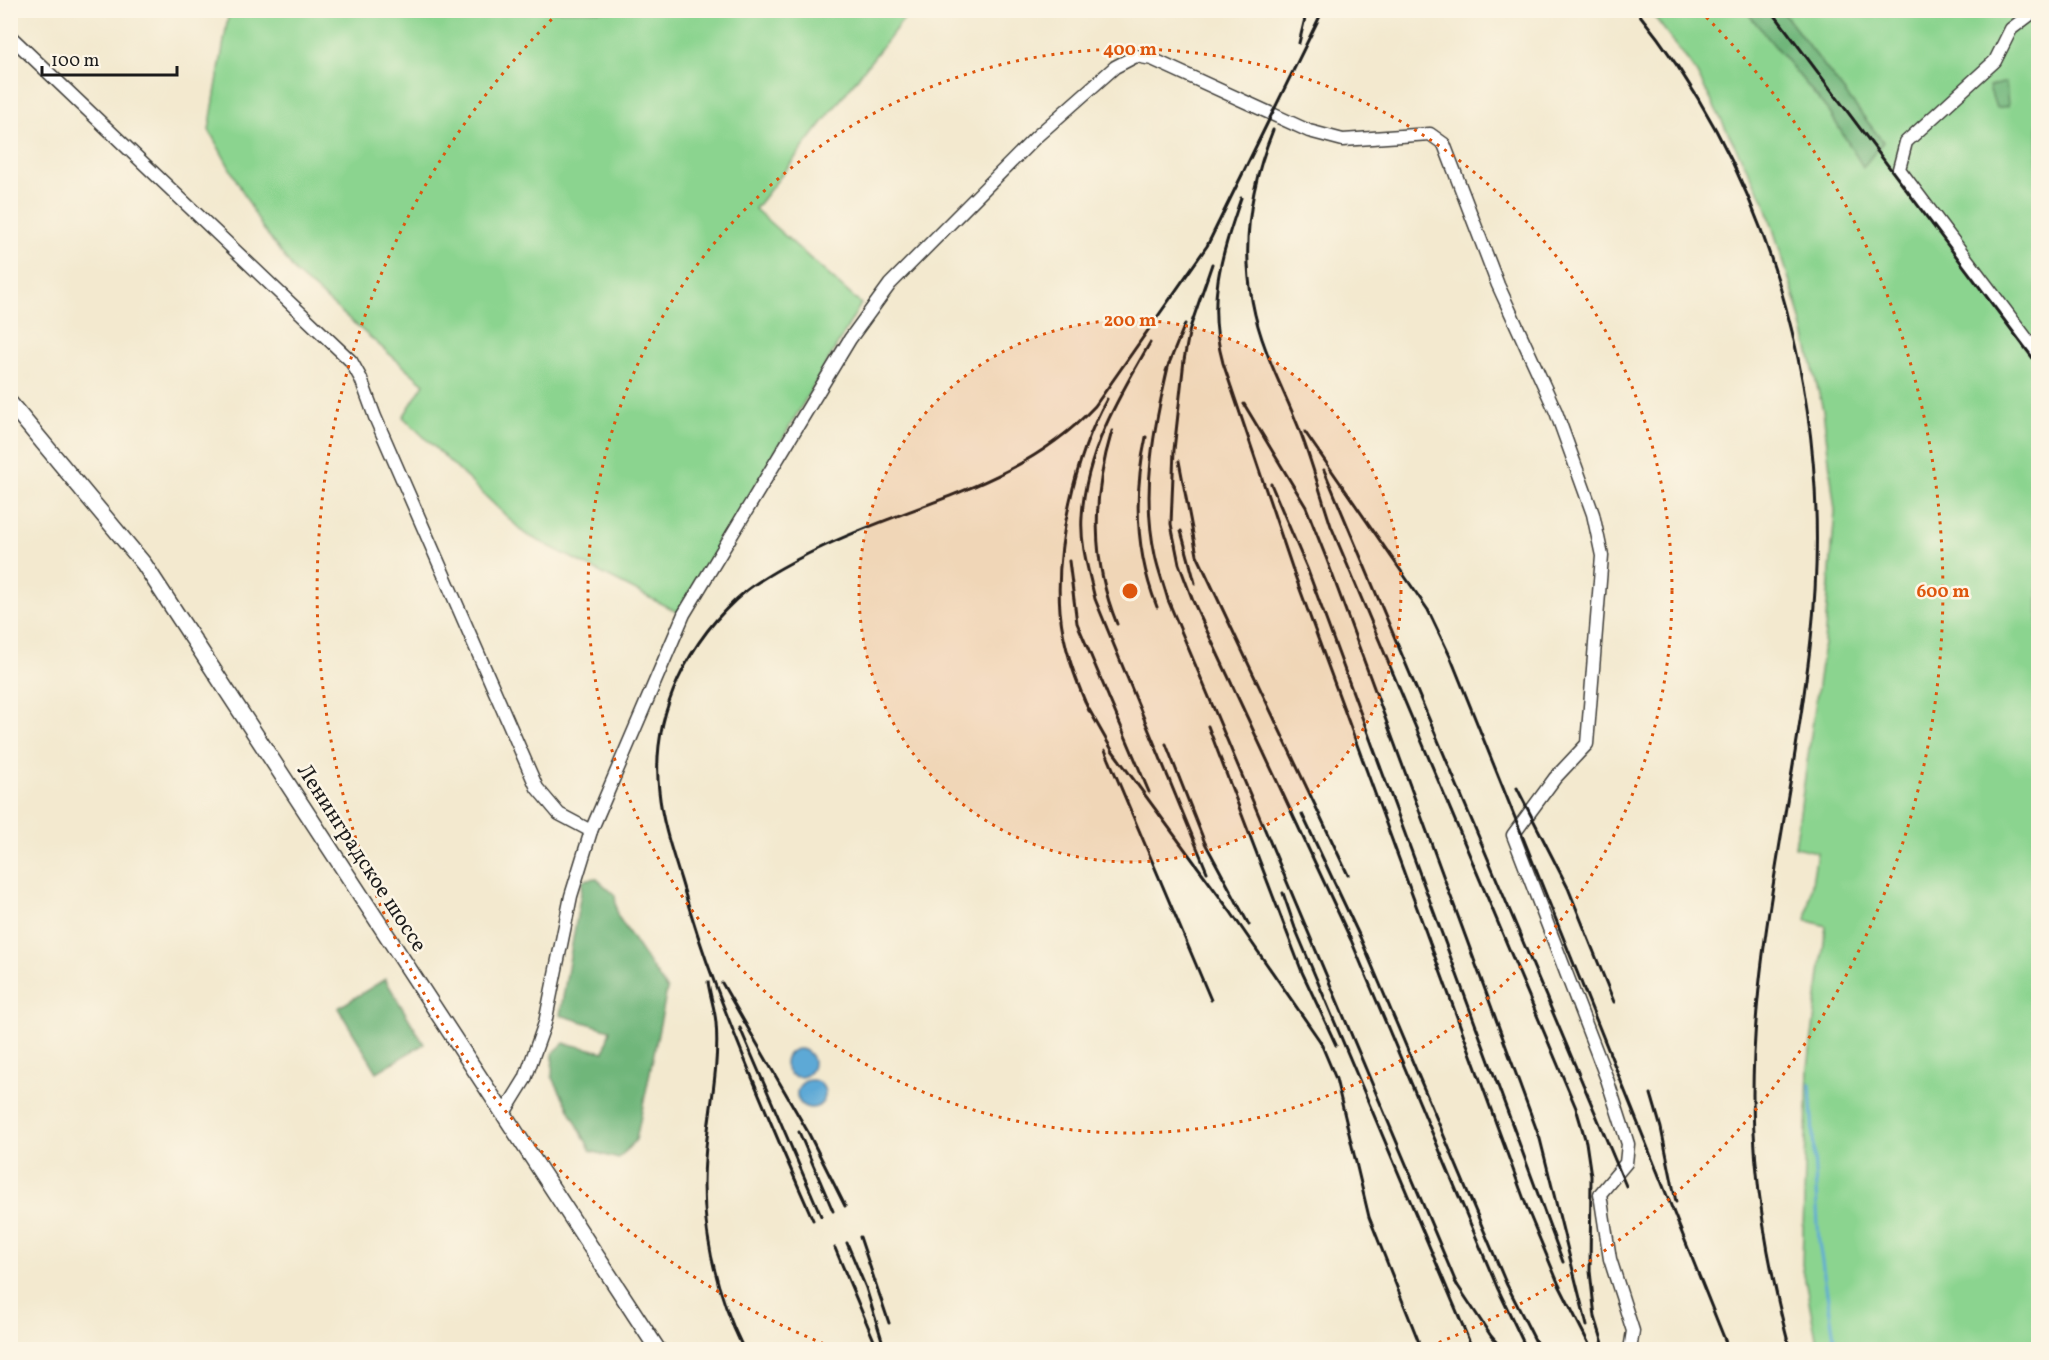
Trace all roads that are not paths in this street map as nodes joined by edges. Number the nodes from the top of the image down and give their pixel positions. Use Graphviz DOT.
graph roads {
  1 [pos="2036,10"];
  2 [pos="10,36"];
  3 [pos="2038,354"];
  4 [pos="10,404"];
  5 [pos="591,831"];
  6 [pos="504,1113"];
  7 [pos="657,1350"];
  8 [pos="1630,1350"];
  1 -- 3 [label="street"];
  2 -- 5 [label="street"];
  4 -- 6 [label="main road, Ленинградское шоссе"];
  5 -- 6 [label="street"];
  5 -- 8 [label="street"];
  6 -- 7 [label="main road, Ленинградское шоссе"];
}
